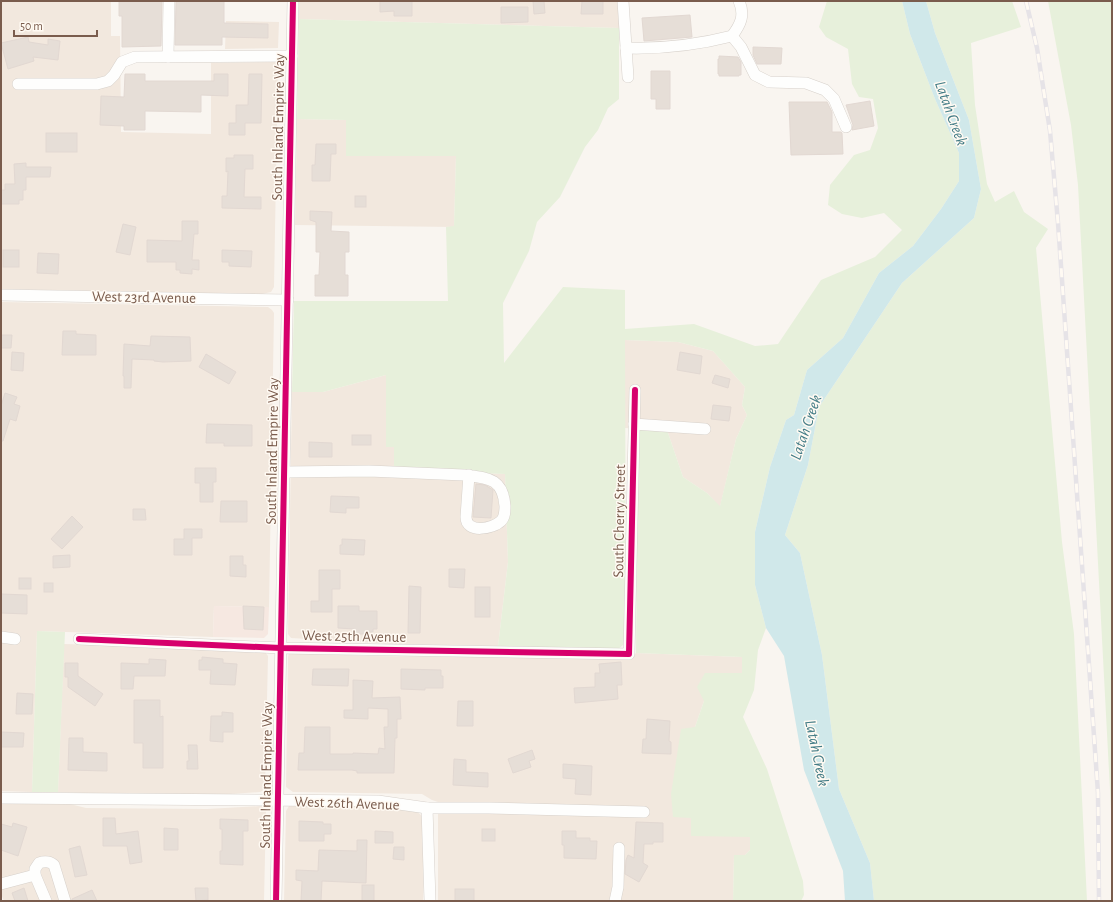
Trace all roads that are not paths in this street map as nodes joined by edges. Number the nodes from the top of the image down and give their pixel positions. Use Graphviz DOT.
graph roads {
  1 [pos="169,1"];
  2 [pos="293,1"];
  3 [pos="623,1"];
  4 [pos="739,1"];
  5 [pos="732,36"];
  6 [pos="626,48"];
  7 [pos="292,56"];
  8 [pos="168,57"];
  9 [pos="628,77"];
  10 [pos="18,84"];
  11 [pos="846,127"];
  12 [pos="1,295"];
  13 [pos="288,300"];
  14 [pos="635,390"];
  15 [pos="634,424"];
  16 [pos="706,429"];
  17 [pos="284,472"];
  18 [pos="469,475"];
  19 [pos="1,637"];
  20 [pos="15,639"];
  21 [pos="79,639"];
  22 [pos="281,648"];
  23 [pos="629,654"];
  24 [pos="1,798"];
  25 [pos="278,801"];
  26 [pos="427,808"];
  27 [pos="644,812"];
  28 [pos="619,848"];
  29 [pos="35,875"];
  30 [pos="1,884"];
  31 [pos="46,901"];
  32 [pos="66,901"];
  33 [pos="276,901"];
  34 [pos="430,901"];
  35 [pos="615,901"];
  1 -- 8 [label="street"];
  2 -- 7 [label="street, South Inland Empire Way"];
  3 -- 6 [label="street"];
  4 -- 5 [label="street"];
  5 -- 6 [label="street"];
  5 -- 11 [label="street"];
  6 -- 9 [label="street"];
  7 -- 8 [label="street"];
  7 -- 13 [label="street, South Inland Empire Way"];
  8 -- 10 [label="street"];
  12 -- 13 [label="street, West 23rd Avenue"];
  13 -- 17 [label="street, South Inland Empire Way"];
  14 -- 15 [label="street, South Cherry Street"];
  15 -- 16 [label="street"];
  15 -- 23 [label="street, South Cherry Street"];
  17 -- 18 [label="street"];
  17 -- 22 [label="street, South Inland Empire Way"];
  18 -- 18 [label="street"];
  19 -- 20 [label="street"];
  21 -- 22 [label="street, West 25th Avenue"];
  22 -- 23 [label="street, West 25th Avenue"];
  22 -- 25 [label="street, South Inland Empire Way"];
  24 -- 25 [label="street, West 26th Avenue"];
  25 -- 26 [label="street, West 26th Avenue"];
  25 -- 33 [label="street, South Inland Empire Way"];
  26 -- 27 [label="street, West 26th Avenue"];
  26 -- 34 [label="street"];
  28 -- 35 [label="street"];
  29 -- 30 [label="street"];
  29 -- 31 [label="street"];
  29 -- 32 [label="street"];
}
